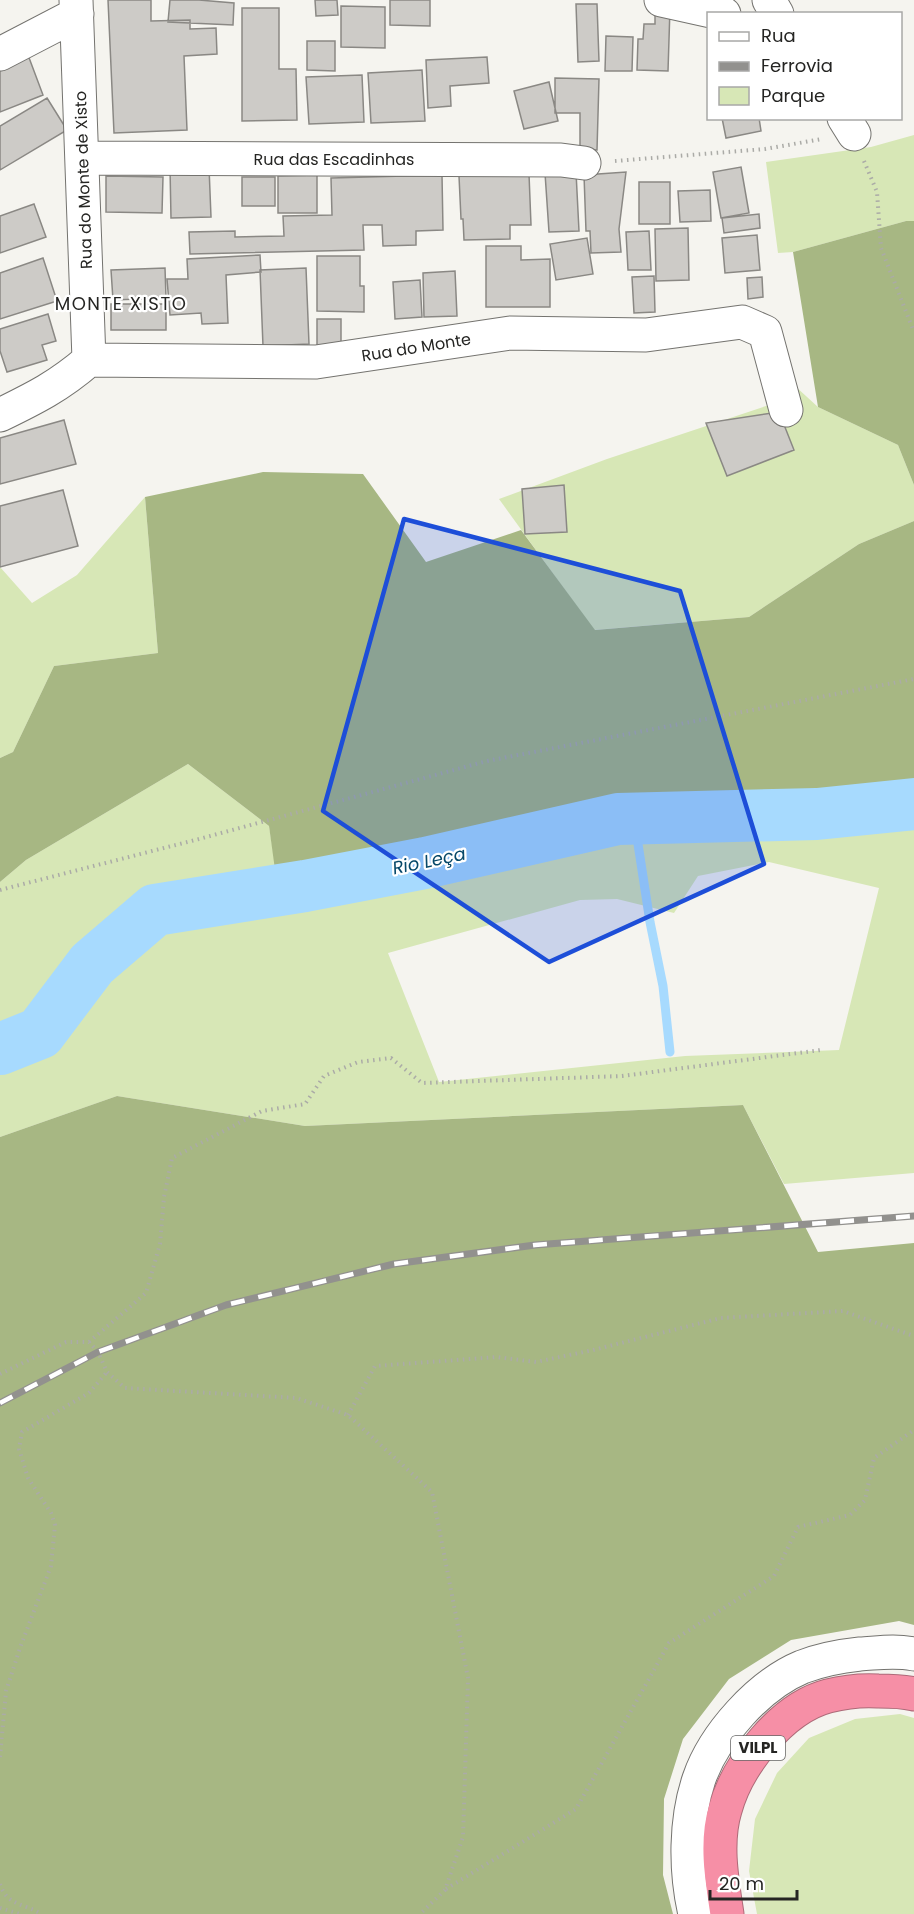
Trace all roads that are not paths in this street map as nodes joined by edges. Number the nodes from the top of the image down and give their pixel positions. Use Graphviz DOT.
graph roads {
  1 [pos="660,0"];
  2 [pos="77,7"];
  3 [pos="715,12"];
  4 [pos="0,54"];
  5 [pos="82,158"];
  6 [pos="584,164"];
  7 [pos="89,360"];
  8 [pos="786,410"];
  9 [pos="0,415"];
  10 [pos="914,1654"];
  11 [pos="914,1694"];
  12 [pos="694,1914"];
  13 [pos="727,1914"];
  1 -- 3 [label="street"];
  2 -- 4 [label="street"];
  2 -- 5 [label="street, Rua do Monte de Xisto"];
  5 -- 6 [label="street, Rua das Escadinhas"];
  5 -- 7 [label="street, Rua do Monte de Xisto"];
  7 -- 8 [label="street, Rua do Monte"];
  7 -- 9 [label="street"];
  10 -- 12 [label="street, VILPL"];
  11 -- 13 [label="highway, VILPL"];
}
